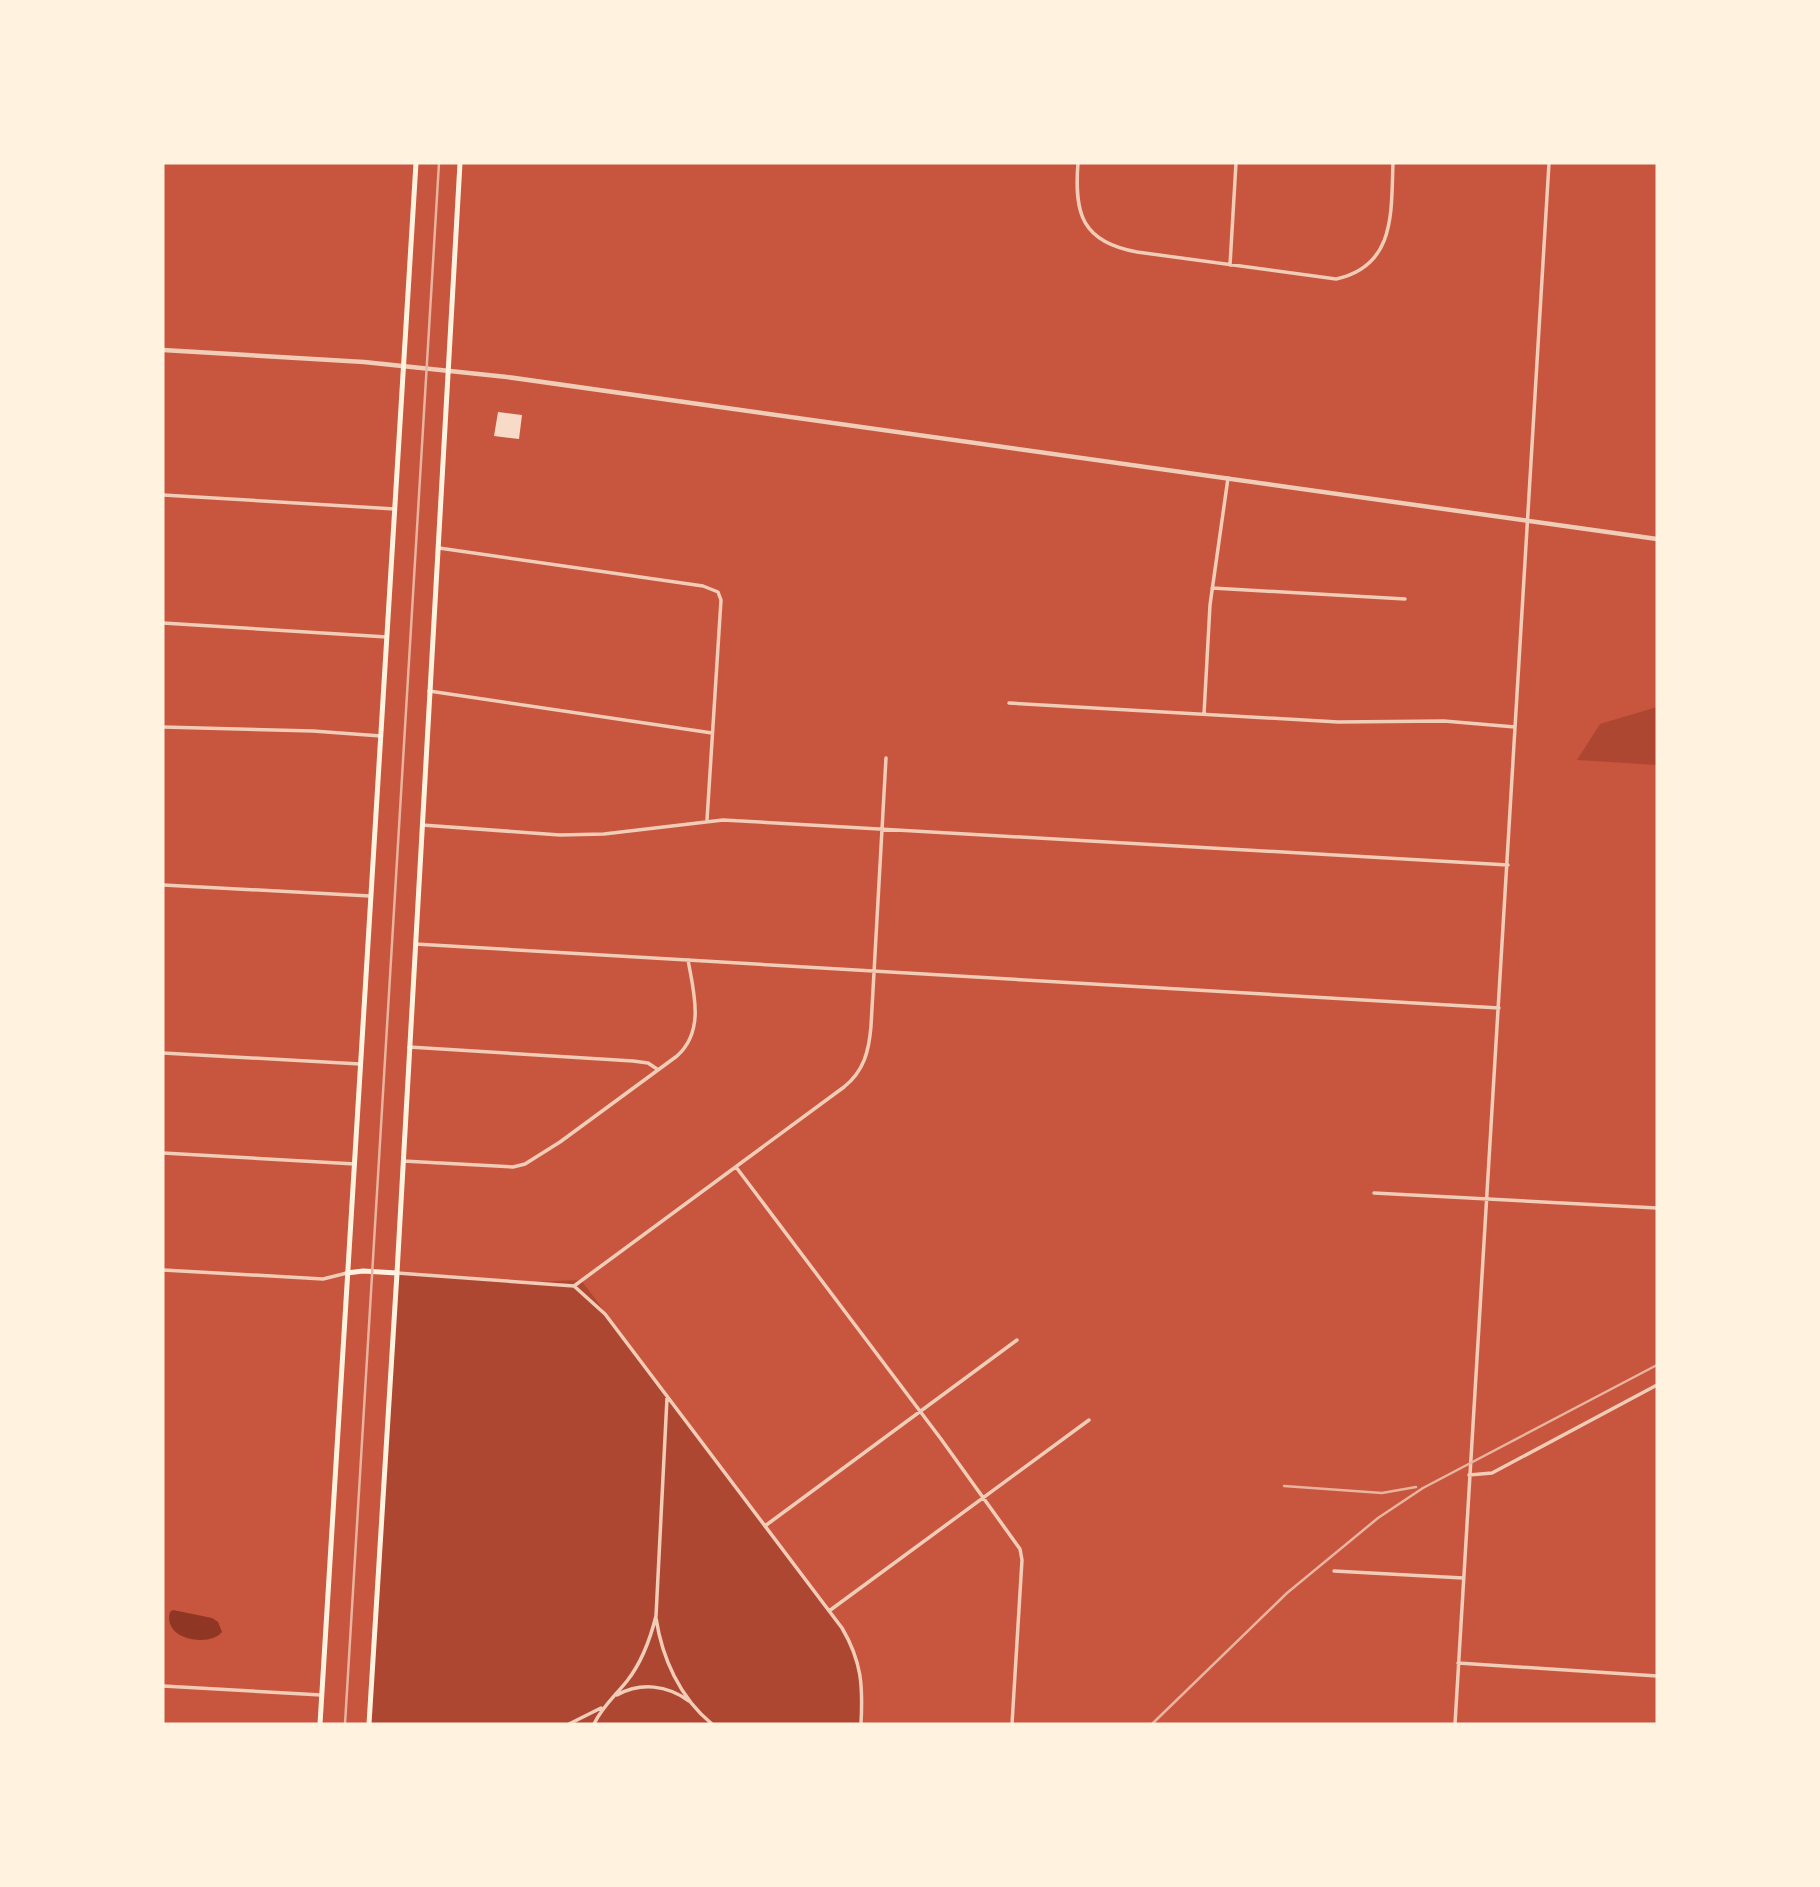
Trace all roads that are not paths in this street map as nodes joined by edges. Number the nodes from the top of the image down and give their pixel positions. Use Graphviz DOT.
graph roads {
  1 [pos="416,163"];
  2 [pos="460,163"];
  3 [pos="1078,163"];
  4 [pos="1236,163"];
  5 [pos="1393,163"];
  6 [pos="1549,163"];
  7 [pos="1230,265"];
  8 [pos="163,350"];
  9 [pos="404,365"];
  10 [pos="447,370"];
  11 [pos="1227,478"];
  12 [pos="163,495"];
  13 [pos="395,509"];
  14 [pos="1527,521"];
  15 [pos="1657,540"];
  16 [pos="437,547"];
  17 [pos="1212,588"];
  18 [pos="1405,599"];
  19 [pos="163,623"];
  20 [pos="387,637"];
  21 [pos="429,691"];
  22 [pos="1009,703"];
  23 [pos="1204,714"];
  24 [pos="163,727"];
  25 [pos="1515,727"];
  26 [pos="712,733"];
  27 [pos="381,736"];
  28 [pos="886,758"];
  29 [pos="707,820"];
  30 [pos="422,825"];
  31 [pos="881,829"];
  32 [pos="1507,865"];
  33 [pos="163,885"];
  34 [pos="372,896"];
  35 [pos="415,944"];
  36 [pos="688,960"];
  37 [pos="873,971"];
  38 [pos="1499,1008"];
  39 [pos="410,1047"];
  40 [pos="163,1053"];
  41 [pos="361,1064"];
  42 [pos="658,1069"];
  43 [pos="163,1153"];
  44 [pos="403,1161"];
  45 [pos="355,1164"];
  46 [pos="736,1167"];
  47 [pos="1374,1194"];
  48 [pos="1487,1199"];
  49 [pos="1657,1208"];
  50 [pos="163,1270"];
  51 [pos="347,1273"];
  52 [pos="397,1273"];
  53 [pos="574,1286"];
  54 [pos="1017,1340"];
  55 [pos="1657,1385"];
  56 [pos="667,1396"];
  57 [pos="919,1410"];
  58 [pos="1089,1420"];
  59 [pos="1469,1475"];
  60 [pos="983,1498"];
  61 [pos="765,1526"];
  62 [pos="1334,1571"];
  63 [pos="1463,1578"];
  64 [pos="829,1611"];
  65 [pos="656,1616"];
  66 [pos="1458,1662"];
  67 [pos="1657,1676"];
  68 [pos="163,1686"];
  69 [pos="321,1695"];
  70 [pos="607,1703"];
  71 [pos="698,1712"];
  72 [pos="320,1724"];
  73 [pos="369,1724"];
  74 [pos="569,1724"];
  75 [pos="594,1724"];
  76 [pos="705,1724"];
  77 [pos="712,1724"];
  78 [pos="861,1724"];
  79 [pos="1012,1724"];
  80 [pos="1455,1724"];
  1 -- 9 [label="main road"];
  2 -- 10 [label="main road"];
  3 -- 7 [label="street"];
  4 -- 7 [label="street"];
  5 -- 7 [label="street"];
  6 -- 14 [label="street"];
  8 -- 9 [label="street"];
  9 -- 10 [label="street"];
  9 -- 13 [label="main road"];
  10 -- 11 [label="street"];
  10 -- 16 [label="main road"];
  11 -- 14 [label="street"];
  11 -- 17 [label="street"];
  12 -- 13 [label="street"];
  13 -- 20 [label="main road"];
  14 -- 15 [label="street"];
  14 -- 25 [label="street"];
  16 -- 21 [label="main road"];
  16 -- 26 [label="street"];
  17 -- 18 [label="street"];
  17 -- 23 [label="street"];
  19 -- 20 [label="street"];
  20 -- 27 [label="main road"];
  21 -- 26 [label="street"];
  21 -- 30 [label="main road"];
  22 -- 23 [label="street"];
  23 -- 25 [label="street"];
  24 -- 27 [label="street"];
  25 -- 32 [label="street"];
  26 -- 29 [label="street"];
  27 -- 34 [label="main road"];
  28 -- 31 [label="street"];
  29 -- 30 [label="street"];
  29 -- 31 [label="street"];
  30 -- 35 [label="main road"];
  31 -- 32 [label="street"];
  31 -- 37 [label="street"];
  32 -- 38 [label="street"];
  33 -- 34 [label="street"];
  34 -- 41 [label="main road"];
  35 -- 36 [label="street"];
  35 -- 39 [label="main road"];
  36 -- 37 [label="street"];
  36 -- 42 [label="street"];
  37 -- 38 [label="street"];
  37 -- 46 [label="street"];
  38 -- 48 [label="street"];
  39 -- 42 [label="street"];
  39 -- 44 [label="main road"];
  40 -- 41 [label="street"];
  41 -- 45 [label="main road"];
  42 -- 44 [label="street"];
  43 -- 45 [label="street"];
  44 -- 52 [label="main road"];
  45 -- 51 [label="main road"];
  46 -- 53 [label="street"];
  46 -- 57 [label="street"];
  47 -- 48 [label="street"];
  48 -- 49 [label="street"];
  48 -- 59 [label="street"];
  50 -- 51 [label="street"];
  51 -- 52 [label="main road"];
  51 -- 69 [label="main road"];
  52 -- 53 [label="street"];
  52 -- 73 [label="main road"];
  53 -- 56 [label="street"];
  54 -- 57 [label="street"];
  55 -- 59 [label="street"];
  56 -- 61 [label="street"];
  56 -- 65 [label="street"];
  57 -- 60 [label="street"];
  57 -- 61 [label="street"];
  58 -- 60 [label="street"];
  59 -- 63 [label="street"];
  60 -- 64 [label="street"];
  60 -- 79 [label="street"];
  61 -- 64 [label="street"];
  62 -- 63 [label="street"];
  63 -- 66 [label="street"];
  64 -- 78 [label="street"];
  65 -- 70 [label="street"];
  65 -- 71 [label="street"];
  66 -- 67 [label="street"];
  66 -- 80 [label="street"];
  68 -- 69 [label="street"];
  69 -- 72 [label="main road"];
  70 -- 71 [label="street"];
  70 -- 74 [label="street"];
  70 -- 75 [label="street"];
  71 -- 76 [label="street"];
  71 -- 77 [label="street"];
}
